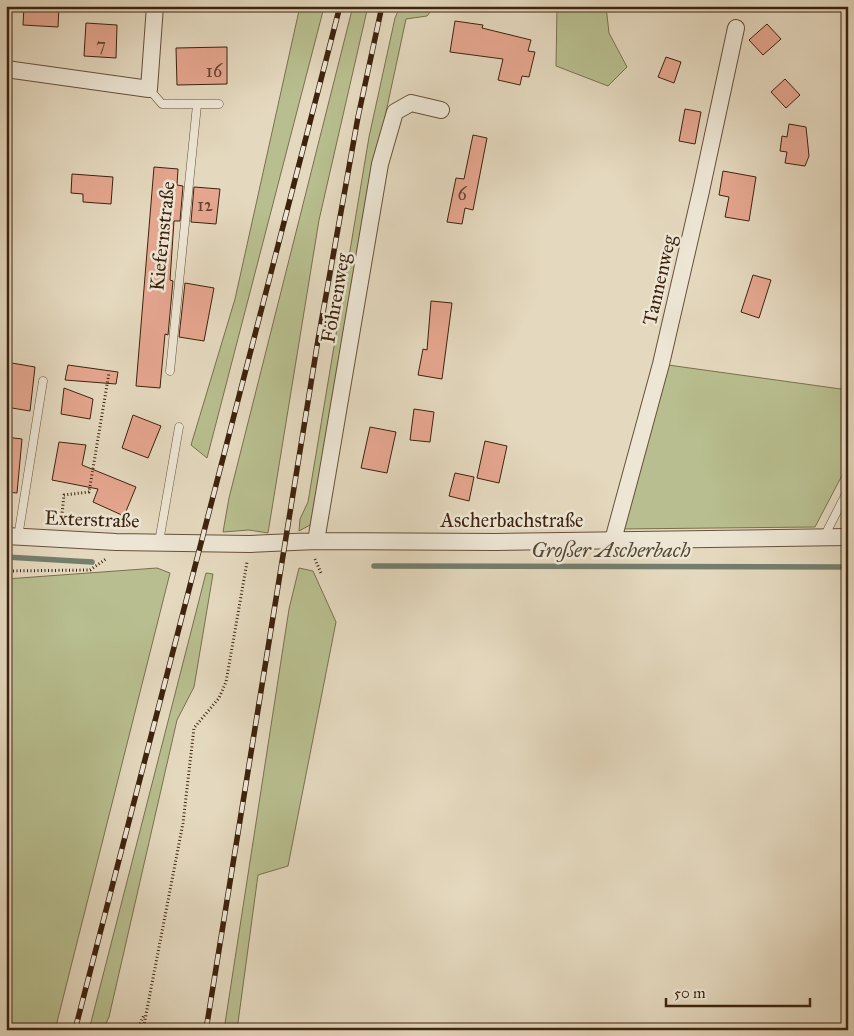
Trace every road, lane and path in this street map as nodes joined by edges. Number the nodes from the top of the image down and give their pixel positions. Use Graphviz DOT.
graph roads {
  1 [pos="156,6"];
  2 [pos="736,28"];
  3 [pos="6,69"];
  4 [pos="149,89"];
  5 [pos="219,104"];
  6 [pos="197,105"];
  7 [pos="441,110"];
  8 [pos="170,371"];
  9 [pos="109,373"];
  10 [pos="43,381"];
  11 [pos="180,427"];
  12 [pos="848,490"];
  13 [pos="12,537"];
  14 [pos="824,537"];
  15 [pos="848,537"];
  16 [pos="60,539"];
  17 [pos="613,540"];
  18 [pos="316,541"];
  19 [pos="159,542"];
  20 [pos="177,542"];
  21 [pos="250,544"];
  22 [pos="315,559"];
  23 [pos="90,570"];
  24 [pos="6,571"];
  25 [pos="321,573"];
  26 [pos="145,1012"];
  27 [pos="137,1030"];
  28 [pos="143,1030"];
  1 -- 4 [label="street"];
  2 -- 17 [label="street, Tannenweg"];
  3 -- 4 [label="street"];
  4 -- 6 [label="lane"];
  5 -- 6 [label="lane"];
  6 -- 8 [label="lane, Kiefernstraße"];
  7 -- 18 [label="street, Föhrenweg"];
  9 -- 16 [label="path"];
  10 -- 13 [label="lane"];
  11 -- 19 [label="lane"];
  12 -- 14 [label="lane"];
  13 -- 16 [label="street, Exterstraße"];
  14 -- 15 [label="street, Ascherbachstraße"];
  14 -- 17 [label="street, Ascherbachstraße"];
  16 -- 19 [label="street, Exterstraße"];
  17 -- 18 [label="street, Ascherbachstraße"];
  18 -- 21 [label="street, Ascherbachstraße"];
  19 -- 20 [label="street, Exterstraße"];
  20 -- 21 [label="street, Ascherbachstraße"];
  21 -- 26 [label="path"];
  22 -- 25 [label="path"];
  23 -- 24 [label="path"];
  26 -- 27 [label="path"];
  26 -- 28 [label="path"];
}
